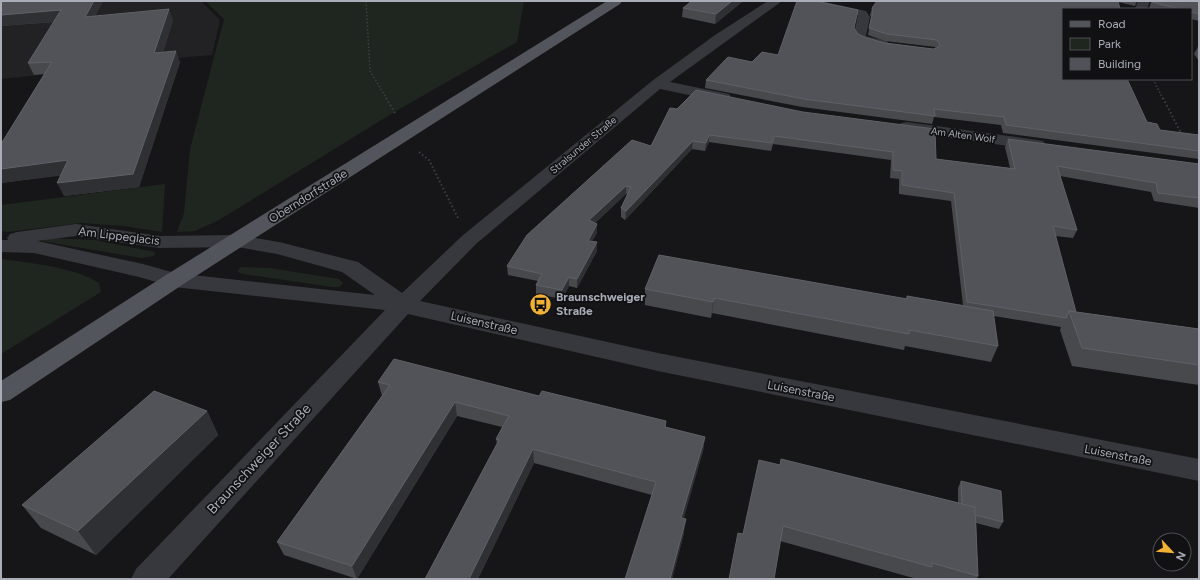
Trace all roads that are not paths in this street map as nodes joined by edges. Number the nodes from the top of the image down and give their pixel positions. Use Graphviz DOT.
graph roads {
  1 [pos="616,1"];
  2 [pos="776,1"];
  3 [pos="804,1"];
  4 [pos="892,45"];
  5 [pos="657,84"];
  6 [pos="742,101"];
  7 [pos="888,125"];
  8 [pos="1052,147"];
  9 [pos="1,240"];
  10 [pos="237,241"];
  11 [pos="1,246"];
  12 [pos="174,280"];
  13 [pos="404,305"];
  14 [pos="1,393"];
  15 [pos="1199,470"];
  16 [pos="147,579"];
  1 -- 10 [label="main road, Oberndorfstraße"];
  2 -- 5 [label="street, Stralsunder Straße"];
  3 -- 4 [label="lane"];
  5 -- 6 [label="street"];
  5 -- 13 [label="street, Stralsunder Straße"];
  7 -- 8 [label="street, Am Alten Wolf"];
  9 -- 10 [label="street, Am Lippeglacis"];
  10 -- 12 [label="main road, Oberndorfstraße"];
  10 -- 13 [label="street, Luisenstraße"];
  11 -- 12 [label="street, Am Lippeglacis"];
  12 -- 13 [label="street, Luisenstraße"];
  12 -- 14 [label="main road, Oberndorfstraße"];
  13 -- 15 [label="street, Luisenstraße"];
  13 -- 16 [label="street, Braunschweiger Straße"];
}
